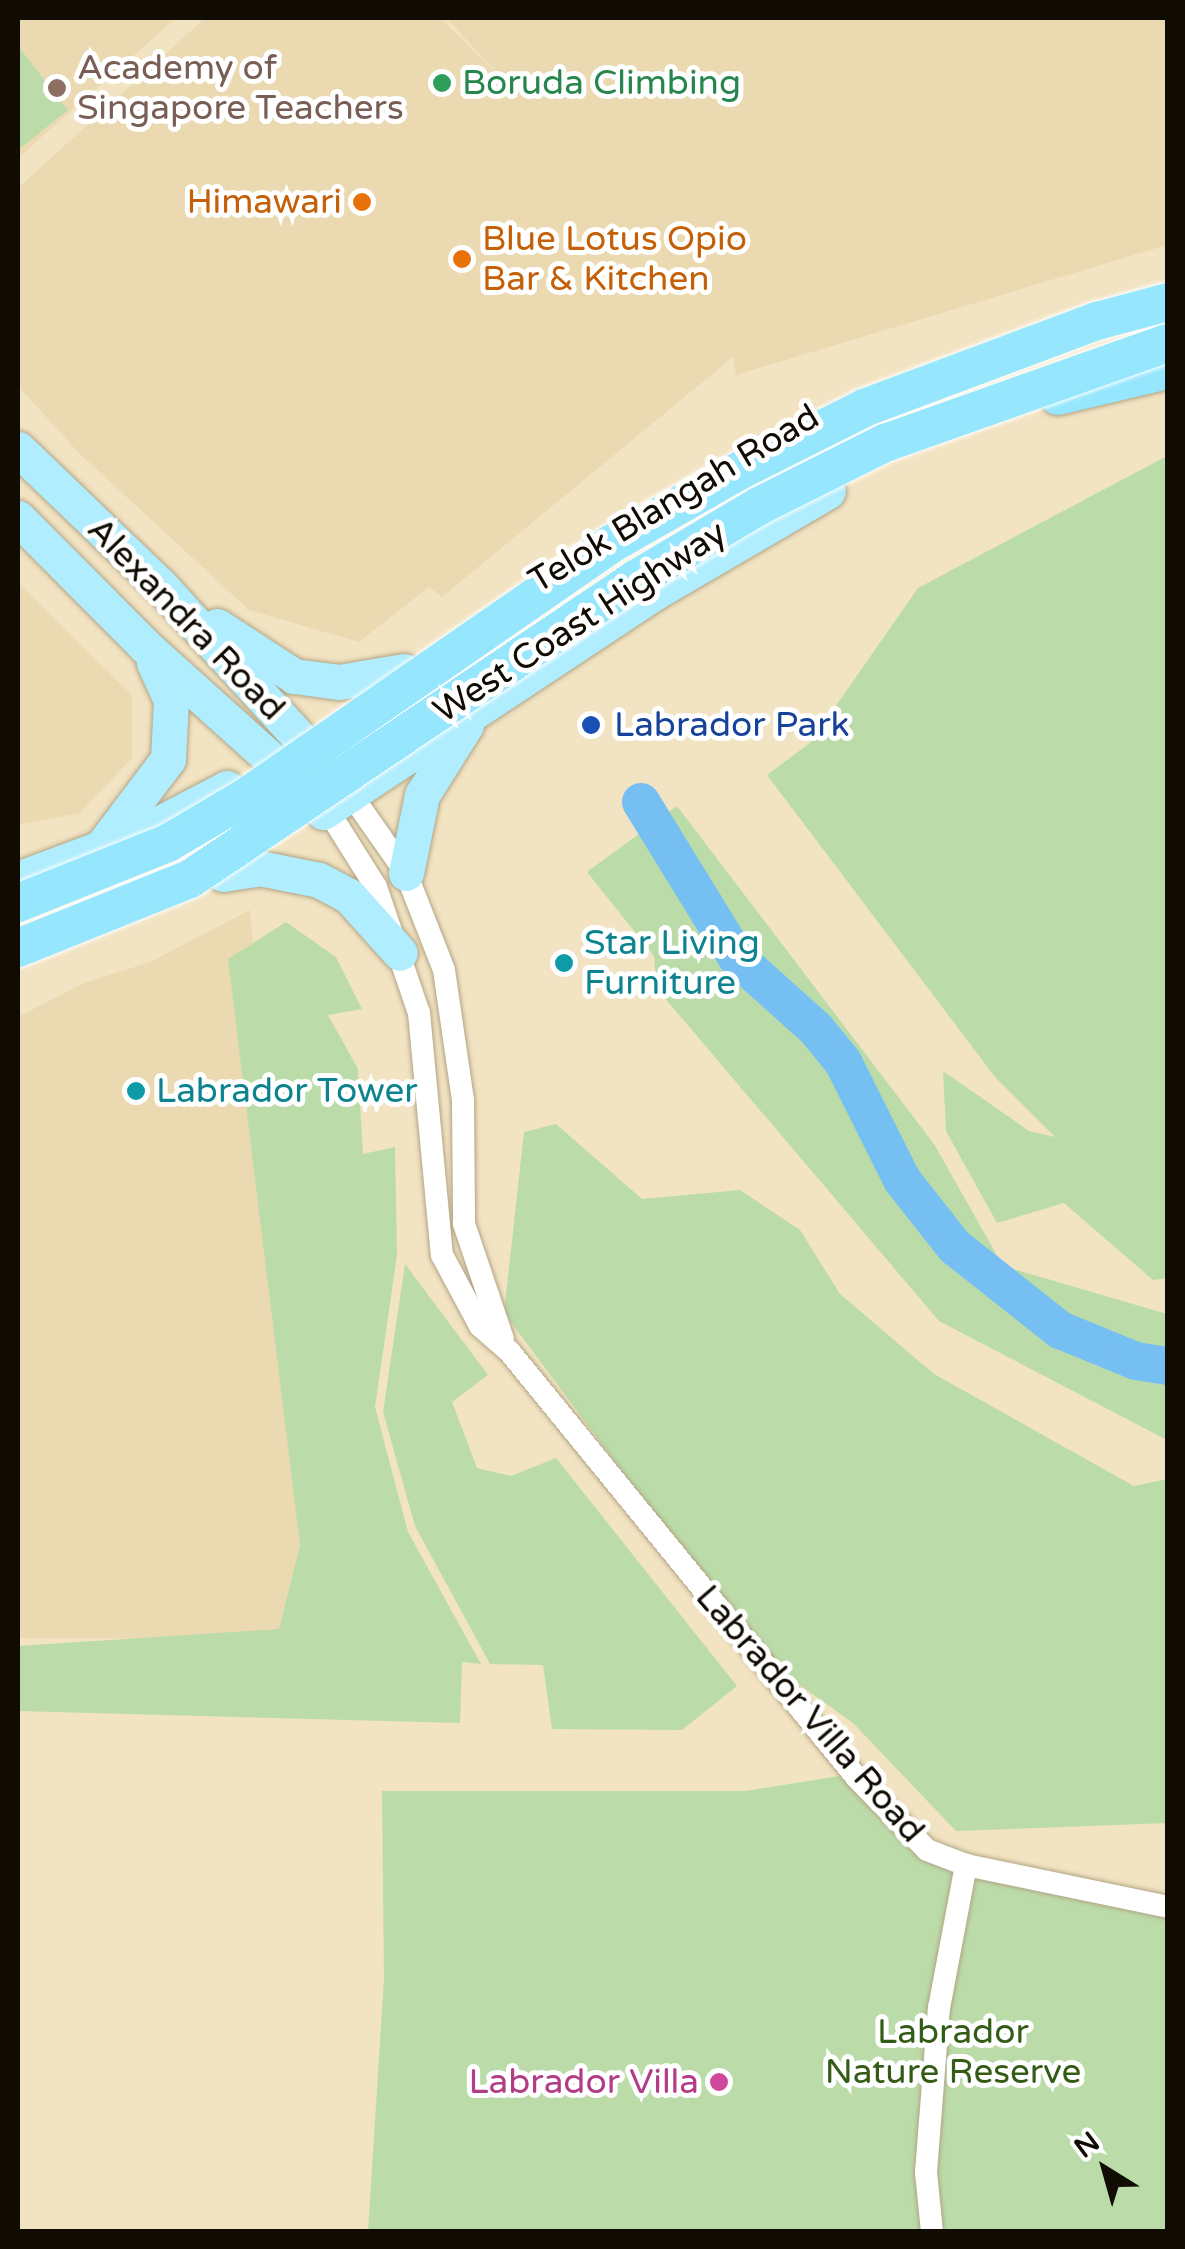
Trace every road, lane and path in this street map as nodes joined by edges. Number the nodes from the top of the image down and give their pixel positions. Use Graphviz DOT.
graph roads {
  1 [pos="1168,289"];
  2 [pos="1168,302"];
  3 [pos="1168,343"];
  4 [pos="1168,366"];
  5 [pos="1033,402"];
  6 [pos="785,427"];
  7 [pos="18,449"];
  8 [pos="802,504"];
  9 [pos="18,518"];
  10 [pos="159,584"];
  11 [pos="144,645"];
  12 [pos="404,670"];
  13 [pos="479,708"];
  14 [pos="304,742"];
  15 [pos="274,762"];
  16 [pos="338,801"];
  17 [pos="97,852"];
  18 [pos="406,873"];
  19 [pos="32,874"];
  20 [pos="223,874"];
  21 [pos="18,903"];
  22 [pos="108,929"];
  23 [pos="18,948"];
  24 [pos="400,953"];
  25 [pos="18,958"];
  26 [pos="463,1110"];
  27 [pos="434,1118"];
  28 [pos="510,1351"];
  29 [pos="966,1865"];
  30 [pos="1168,1907"];
  31 [pos="932,2232"];
  1 -- 6 [label="main road, Telok Blangah Road"];
  2 -- 21 [label="highway, West Coast Highway, bridge"];
  3 -- 23 [label="highway, West Coast Highway, bridge"];
  4 -- 5 [label="highway"];
  5 -- 8 [label="main road, Telok Blangah Road"];
  6 -- 8 [label="main road"];
  6 -- 12 [label="main road, Telok Blangah Road"];
  7 -- 10 [label="main road, Alexandra Road"];
  8 -- 13 [label="main road, Telok Blangah Road"];
  9 -- 11 [label="main road, Alexandra Road"];
  10 -- 12 [label="main road"];
  10 -- 14 [label="main road, Alexandra Road"];
  11 -- 15 [label="main road, Alexandra Road"];
  11 -- 17 [label="main road"];
  12 -- 14 [label="main road, Telok Blangah Road"];
  13 -- 16 [label="main road, Telok Blangah Road"];
  13 -- 18 [label="main road"];
  14 -- 15 [label="main road, Telok Blangah Road"];
  14 -- 16 [label="main road, Alexandra Road"];
  15 -- 16 [label="main road, Alexandra Road"];
  15 -- 17 [label="main road, Telok Blangah Road"];
  16 -- 18 [label="street, Labrador Villa Road"];
  16 -- 20 [label="main road, Telok Blangah Road"];
  16 -- 24 [label="street, Labrador Villa Road"];
  17 -- 19 [label="main road, Telok Blangah Road"];
  18 -- 26 [label="street, Labrador Villa Road"];
  19 -- 22 [label="main road"];
  20 -- 22 [label="main road, Telok Blangah Road"];
  20 -- 24 [label="main road"];
  22 -- 25 [label="main road, Telok Blangah Road"];
  24 -- 27 [label="street, Labrador Villa Road"];
  26 -- 27 [label="street"];
  26 -- 28 [label="street, Labrador Villa Road"];
  27 -- 28 [label="street, Labrador Villa Road"];
  28 -- 29 [label="street, Labrador Villa Road"];
  29 -- 30 [label="street"];
  29 -- 31 [label="street, Labrador Villa Road"];
}
